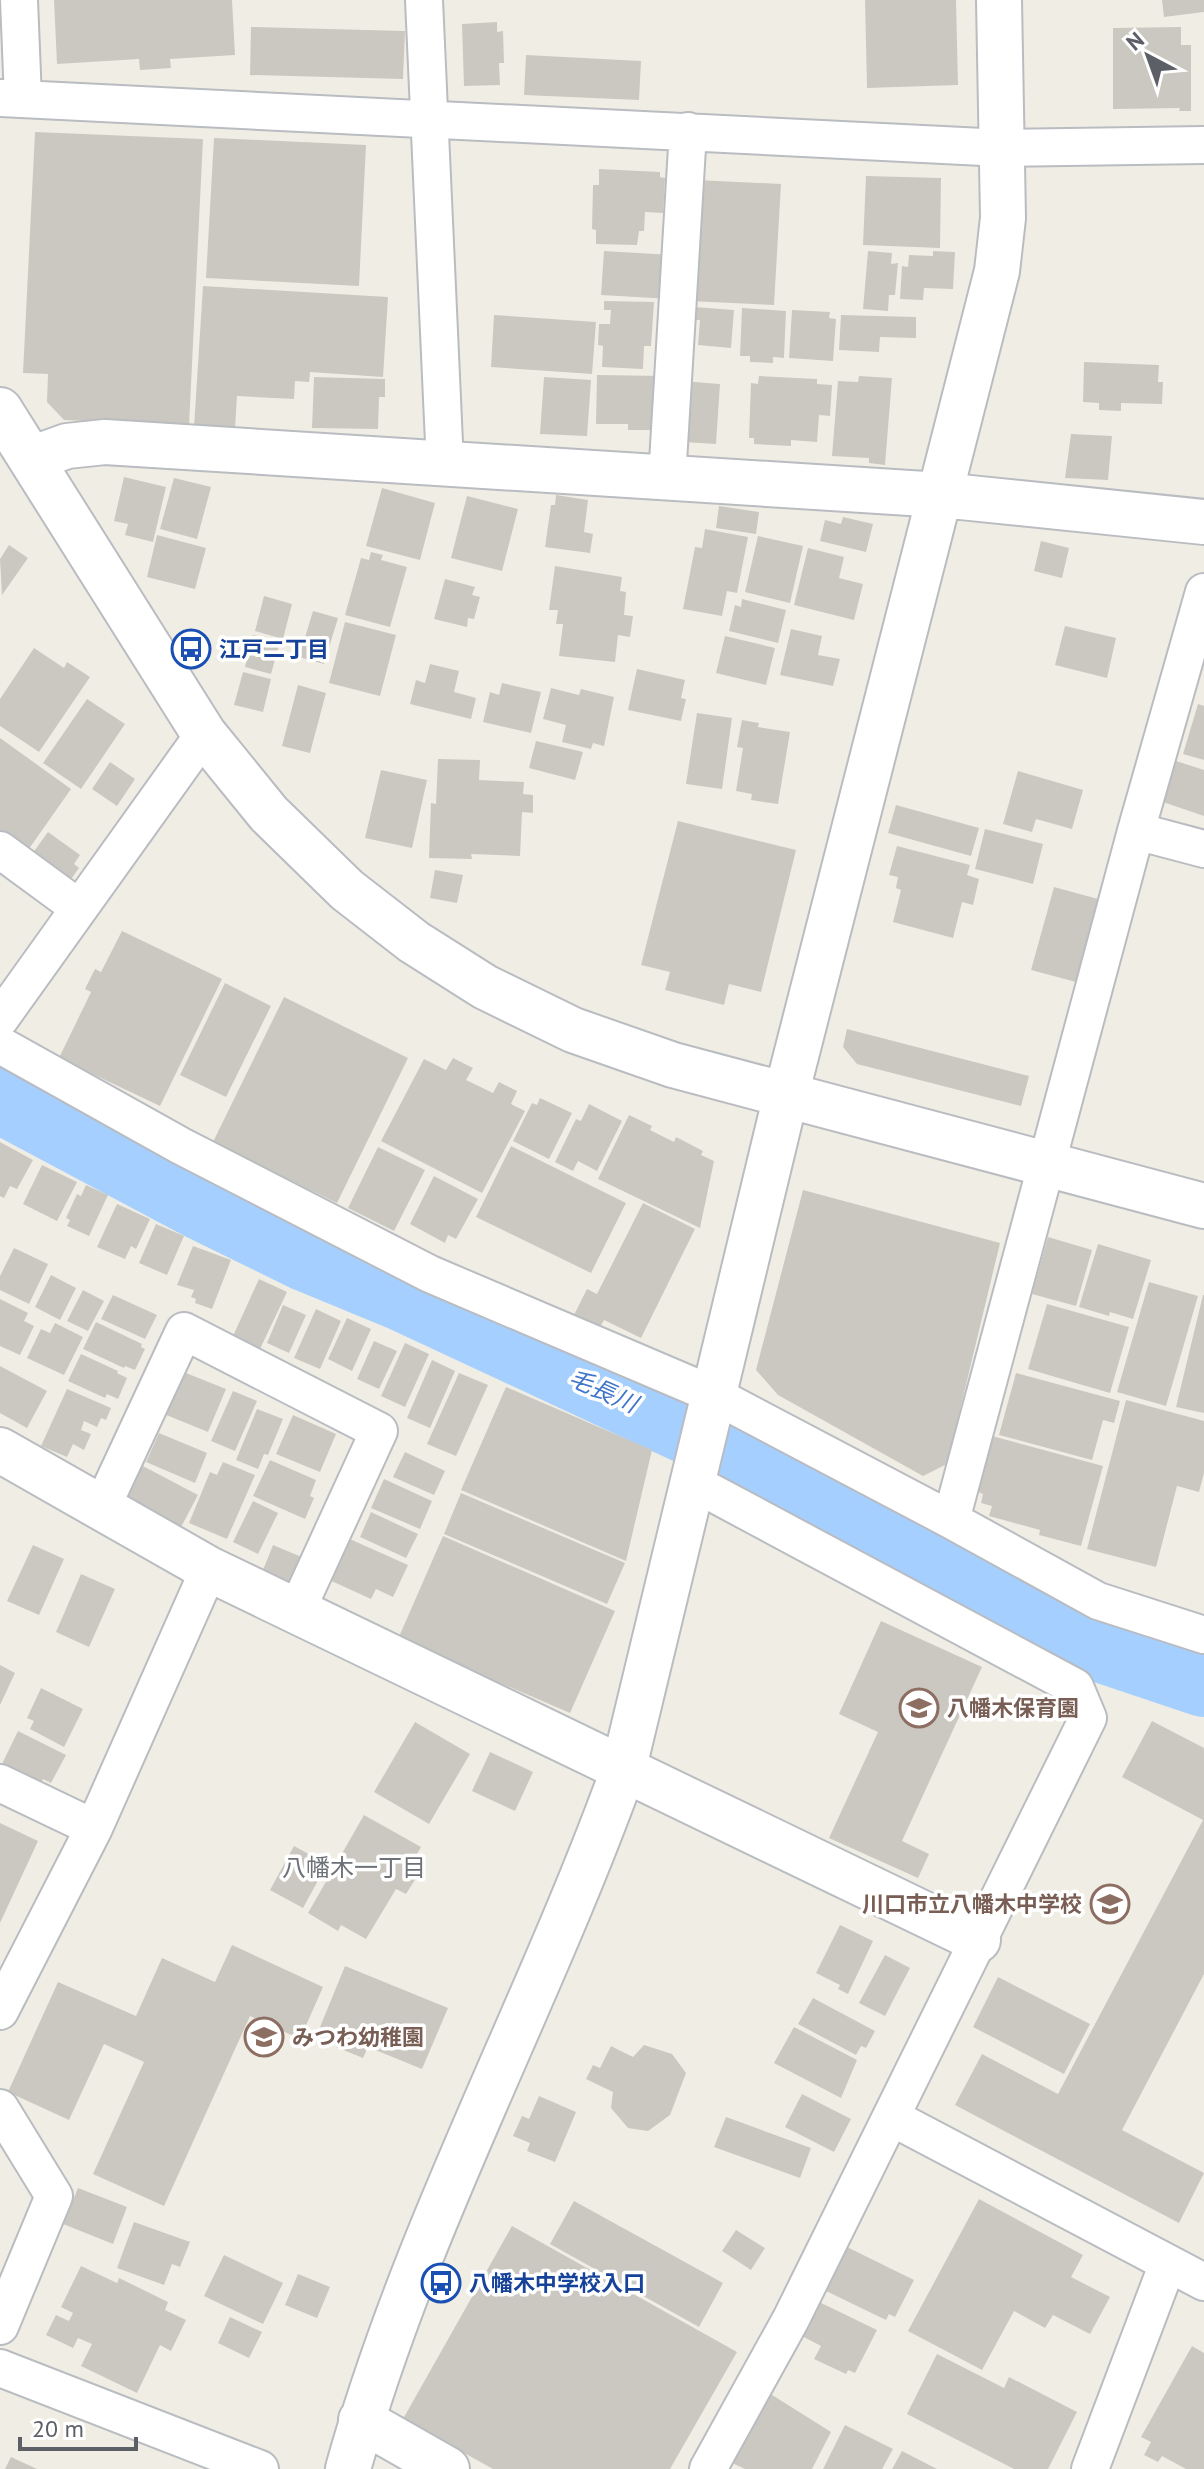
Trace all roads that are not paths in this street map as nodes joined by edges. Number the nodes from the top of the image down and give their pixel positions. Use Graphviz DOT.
graph roads {
  1 [pos="19,0"];
  2 [pos="424,0"];
  3 [pos="999,0"];
  4 [pos="12,98"];
  5 [pos="429,118"];
  6 [pos="688,131"];
  7 [pos="1204,145"];
  8 [pos="1003,148"];
  9 [pos="0,410"];
  10 [pos="31,459"];
  11 [pos="445,465"];
  12 [pos="667,479"];
  13 [pos="941,495"];
  14 [pos="1204,522"];
  15 [pos="1204,592"];
  16 [pos="204,734"];
  17 [pos="1136,831"];
  18 [pos="1204,849"];
  19 [pos="0,850"];
  20 [pos="79,908"];
  21 [pos="0,1019"];
  22 [pos="0,1045"];
  23 [pos="786,1095"];
  24 [pos="1048,1165"];
  25 [pos="1204,1206"];
  26 [pos="714,1395"];
  27 [pos="0,1450"];
  28 [pos="692,1482"];
  29 [pos="102,1507"];
  30 [pos="951,1520"];
  31 [pos="209,1569"];
  32 [pos="296,1612"];
  33 [pos="1204,1635"];
  34 [pos="623,1771"];
  35 [pos="0,1783"];
  36 [pos="94,1828"];
  37 [pos="978,1940"];
  38 [pos="0,2011"];
  39 [pos="0,2108"];
  40 [pos="891,2117"];
  41 [pos="1168,2263"];
  42 [pos="1204,2282"];
  43 [pos="0,2326"];
  44 [pos="0,2368"];
  45 [pos="361,2420"];
  46 [pos="260,2469"];
  47 [pos="348,2469"];
  48 [pos="447,2469"];
  49 [pos="708,2469"];
  50 [pos="1090,2469"];
  1 -- 4 [label="street"];
  2 -- 5 [label="street"];
  3 -- 8 [label="street"];
  4 -- 5 [label="street"];
  5 -- 6 [label="street"];
  5 -- 11 [label="street"];
  6 -- 8 [label="street"];
  6 -- 12 [label="street"];
  7 -- 8 [label="street"];
  8 -- 13 [label="street"];
  9 -- 10 [label="street"];
  10 -- 11 [label="street"];
  10 -- 16 [label="street"];
  11 -- 12 [label="street"];
  12 -- 13 [label="street"];
  13 -- 14 [label="street"];
  13 -- 23 [label="street"];
  15 -- 17 [label="street"];
  16 -- 20 [label="street"];
  16 -- 23 [label="street"];
  17 -- 18 [label="street"];
  17 -- 24 [label="street"];
  19 -- 20 [label="street"];
  20 -- 21 [label="street"];
  22 -- 26 [label="street"];
  23 -- 24 [label="street"];
  23 -- 26 [label="street"];
  24 -- 25 [label="street"];
  24 -- 30 [label="street"];
  26 -- 28 [label="street"];
  26 -- 30 [label="street"];
  27 -- 29 [label="street"];
  28 -- 34 [label="street"];
  28 -- 37 [label="street"];
  29 -- 31 [label="street"];
  29 -- 32 [label="street"];
  30 -- 33 [label="street"];
  31 -- 32 [label="street"];
  31 -- 36 [label="street"];
  32 -- 34 [label="street"];
  34 -- 37 [label="street"];
  34 -- 45 [label="street"];
  35 -- 36 [label="street"];
  36 -- 38 [label="street"];
  37 -- 40 [label="street"];
  39 -- 43 [label="street"];
  40 -- 41 [label="street"];
  40 -- 49 [label="street"];
  41 -- 42 [label="street"];
  41 -- 50 [label="street"];
  44 -- 46 [label="street"];
  45 -- 47 [label="street"];
  45 -- 48 [label="street"];
}
